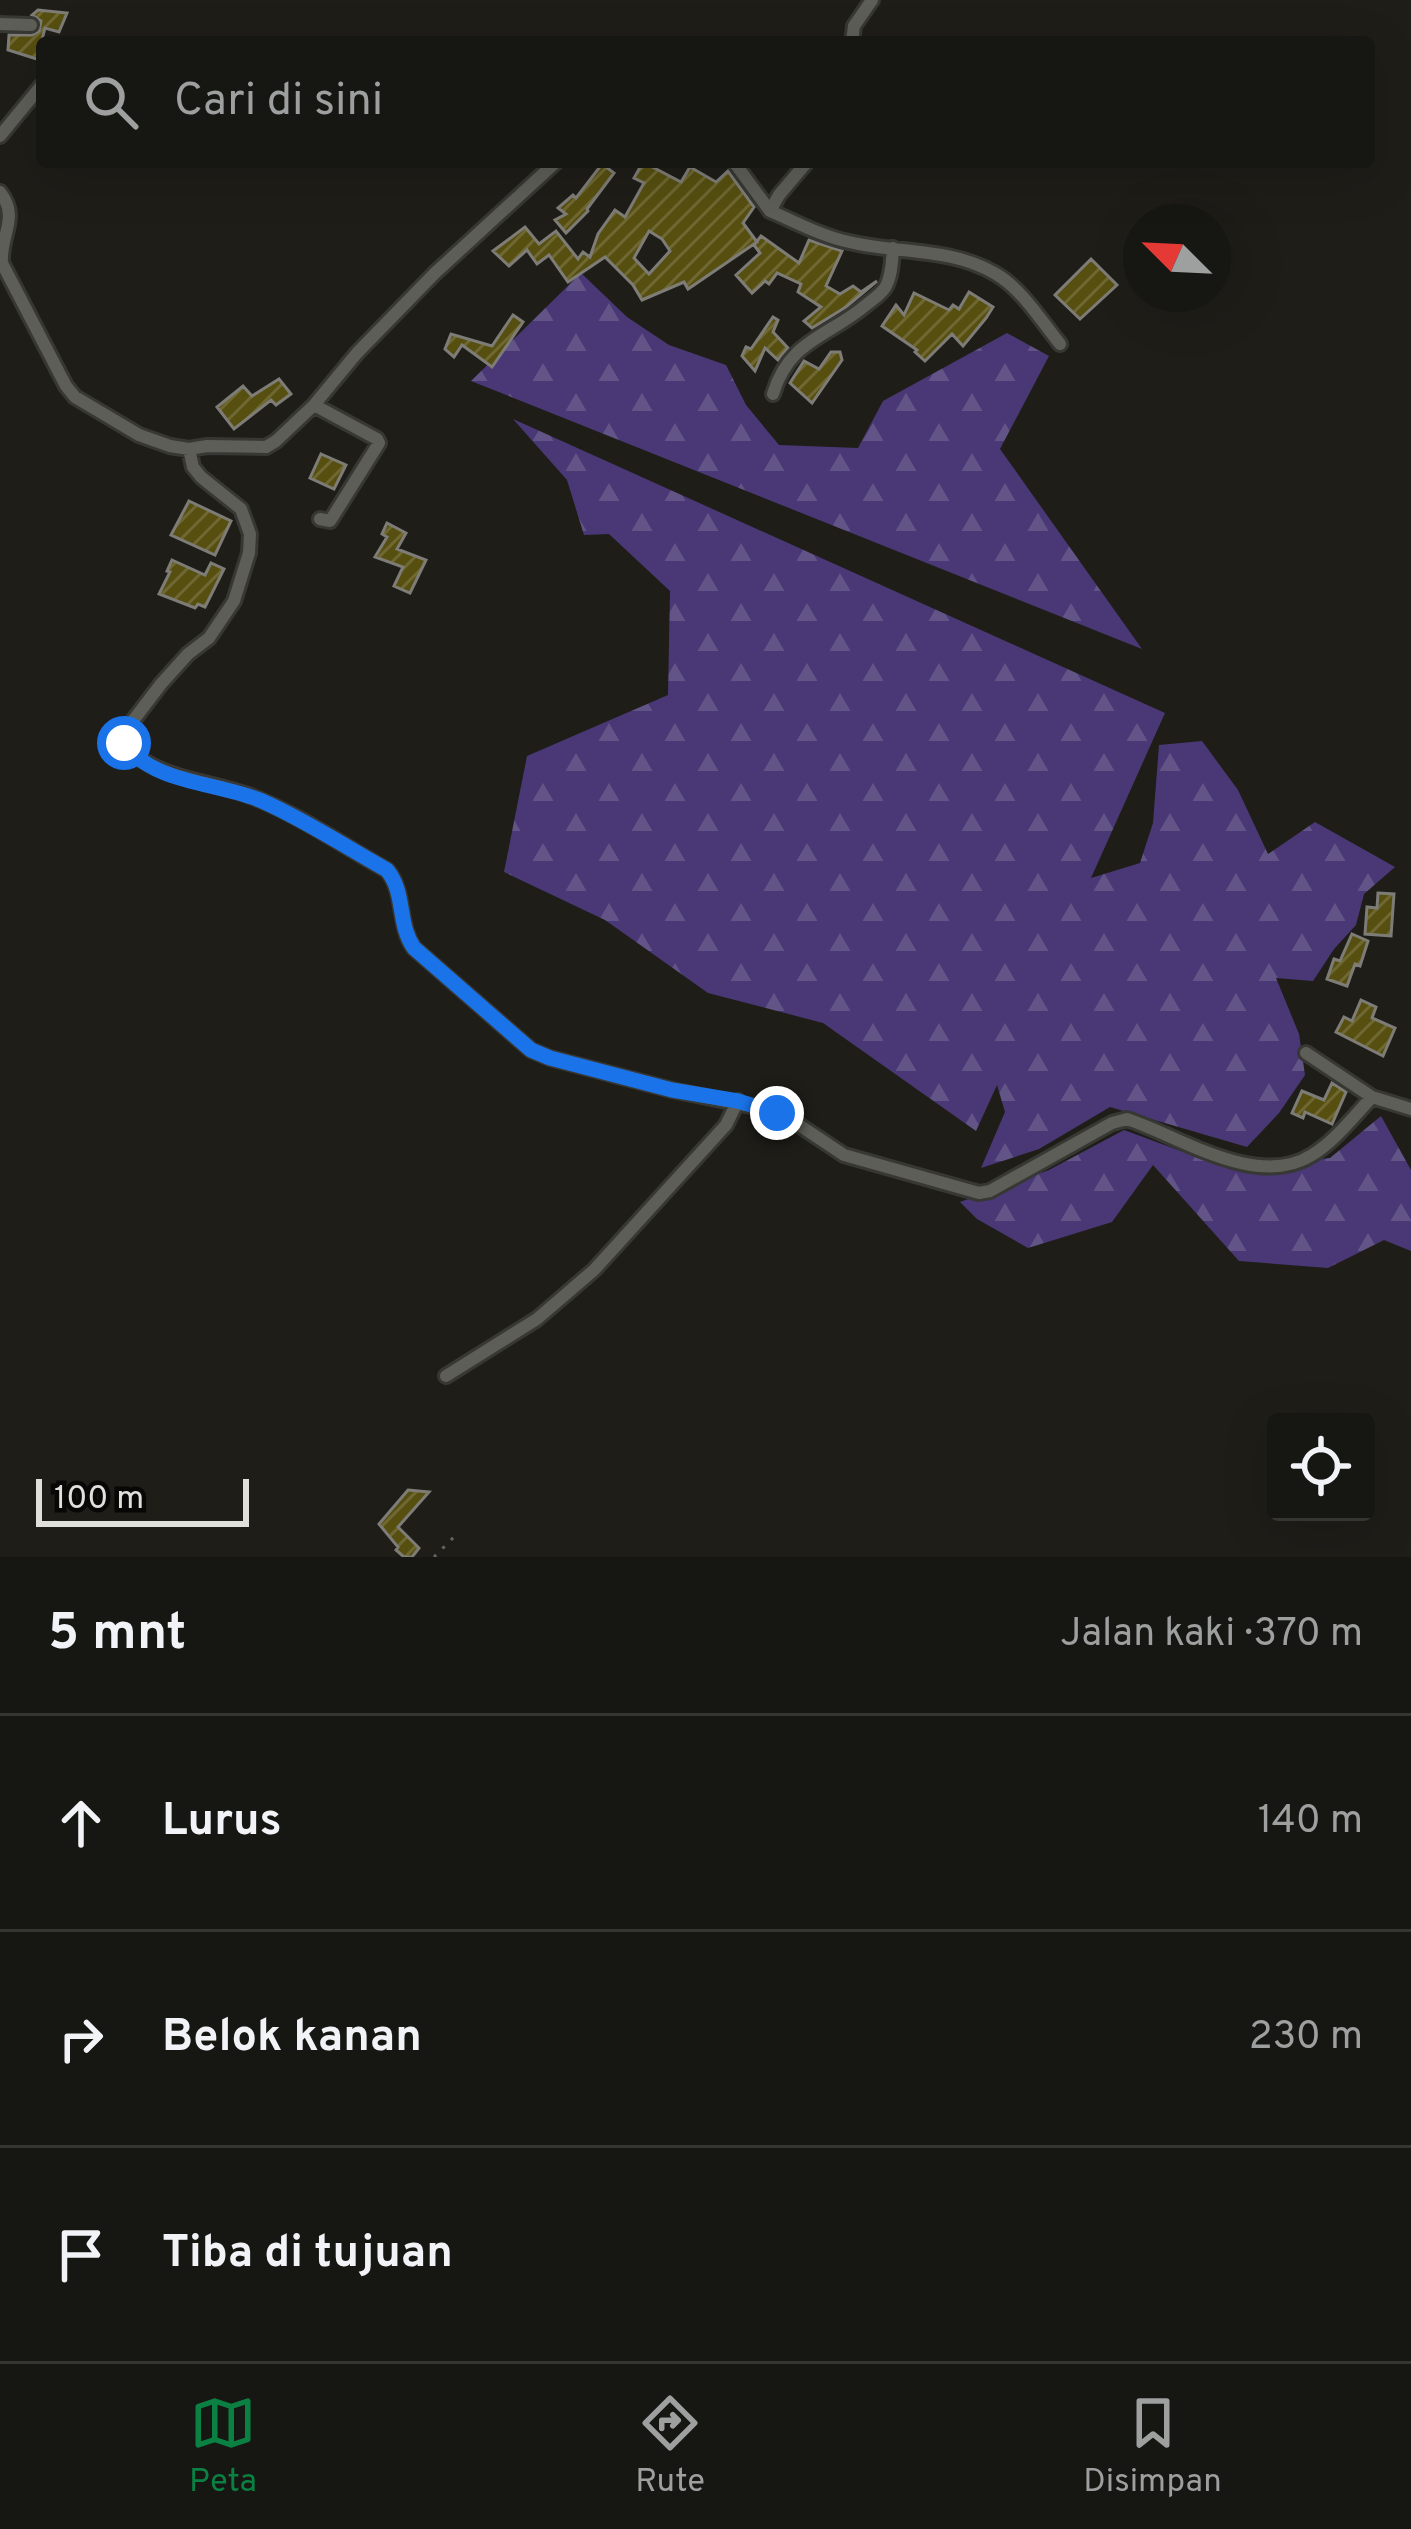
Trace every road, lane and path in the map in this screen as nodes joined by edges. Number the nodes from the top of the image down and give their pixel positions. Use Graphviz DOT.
graph roads {
  1 [pos="872,0"];
  2 [pos="0,24"];
  3 [pos="31,25"];
  4 [pos="853,36"];
  5 [pos="36,92"];
  6 [pos="0,136"];
  7 [pos="549,168"];
  8 [pos="738,168"];
  9 [pos="802,168"];
  10 [pos="0,192"];
  11 [pos="770,211"];
  12 [pos="893,248"];
  13 [pos="1060,344"];
  14 [pos="773,394"];
  15 [pos="314,405"];
  16 [pos="189,449"];
  17 [pos="320,519"];
  18 [pos="1306,1052"];
  19 [pos="1372,1097"];
  20 [pos="738,1101"];
  21 [pos="1411,1109"];
  22 [pos="446,1376"];
  23 [pos="459,1532"];
  24 [pos="434,1557"];
  1 -- 4 [label="street"];
  2 -- 3 [label="street"];
  5 -- 6 [label="street"];
  7 -- 15 [label="street"];
  8 -- 11 [label="street"];
  9 -- 11 [label="street"];
  10 -- 16 [label="street"];
  11 -- 12 [label="street"];
  12 -- 13 [label="street"];
  12 -- 14 [label="street"];
  15 -- 16 [label="street"];
  15 -- 17 [label="street"];
  16 -- 20 [label="street"];
  18 -- 19 [label="street"];
  19 -- 20 [label="street"];
  19 -- 21 [label="street"];
  20 -- 22 [label="street"];
  23 -- 24 [label="path"];
}
